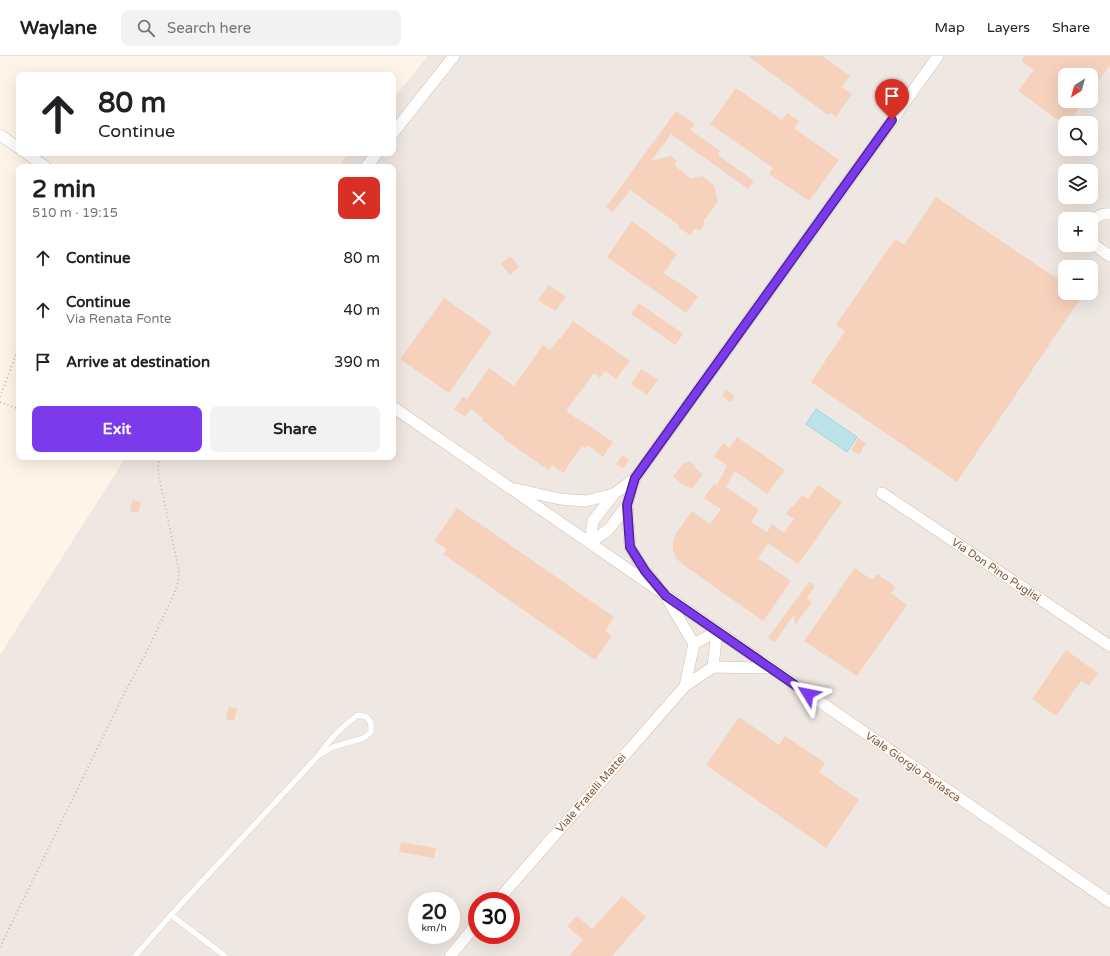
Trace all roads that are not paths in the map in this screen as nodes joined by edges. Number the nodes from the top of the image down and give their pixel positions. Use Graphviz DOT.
graph roads {
  1 [pos="454,56"];
  2 [pos="938,56"];
  3 [pos="396,129"];
  4 [pos="0,135"];
  5 [pos="16,146"];
  6 [pos="30,156"];
  7 [pos="375,156"];
  8 [pos="42,164"];
  9 [pos="368,164"];
  10 [pos="1110,214"];
  11 [pos="1098,216"];
  12 [pos="1098,248"];
  13 [pos="1110,256"];
  14 [pos="396,409"];
  15 [pos="635,478"];
  16 [pos="510,488"];
  17 [pos="614,494"];
  18 [pos="882,494"];
  19 [pos="627,505"];
  20 [pos="590,543"];
  21 [pos="666,596"];
  22 [pos="717,631"];
  23 [pos="694,644"];
  24 [pos="1110,646"];
  25 [pos="713,667"];
  26 [pos="770,668"];
  27 [pos="685,686"];
  28 [pos="318,756"];
  29 [pos="505,892"];
  30 [pos="1110,902"];
  31 [pos="171,914"];
  32 [pos="468,935"];
  33 [pos="135,956"];
  34 [pos="225,956"];
  35 [pos="450,956"];
  1 -- 3 [label="street"];
  2 -- 15 [label="street"];
  4 -- 5 [label="street"];
  6 -- 8 [label="street"];
  7 -- 9 [label="street"];
  10 -- 11 [label="street"];
  12 -- 13 [label="street"];
  14 -- 16 [label="street, Viale Giorgio Perlasca"];
  15 -- 17 [label="street"];
  15 -- 19 [label="street"];
  16 -- 17 [label="street"];
  16 -- 20 [label="street, Viale Giorgio Perlasca"];
  17 -- 20 [label="street"];
  18 -- 24 [label="street, Via Don Pino Puglisi"];
  19 -- 20 [label="street"];
  19 -- 21 [label="street"];
  20 -- 21 [label="street, Viale Giorgio Perlasca"];
  21 -- 22 [label="street, Viale Giorgio Perlasca"];
  21 -- 23 [label="street"];
  22 -- 23 [label="street"];
  22 -- 25 [label="street"];
  22 -- 26 [label="street, Viale Giorgio Perlasca"];
  23 -- 27 [label="street, Viale Fratelli Mattei"];
  25 -- 26 [label="street"];
  25 -- 27 [label="street, Viale Fratelli Mattei"];
  26 -- 30 [label="street, Viale Giorgio Perlasca"];
  27 -- 29 [label="street, Viale Fratelli Mattei"];
  28 -- 28 [label="lane"];
  28 -- 31 [label="lane"];
  31 -- 33 [label="lane"];
  31 -- 34 [label="lane"];
  32 -- 35 [label="street"];
}
